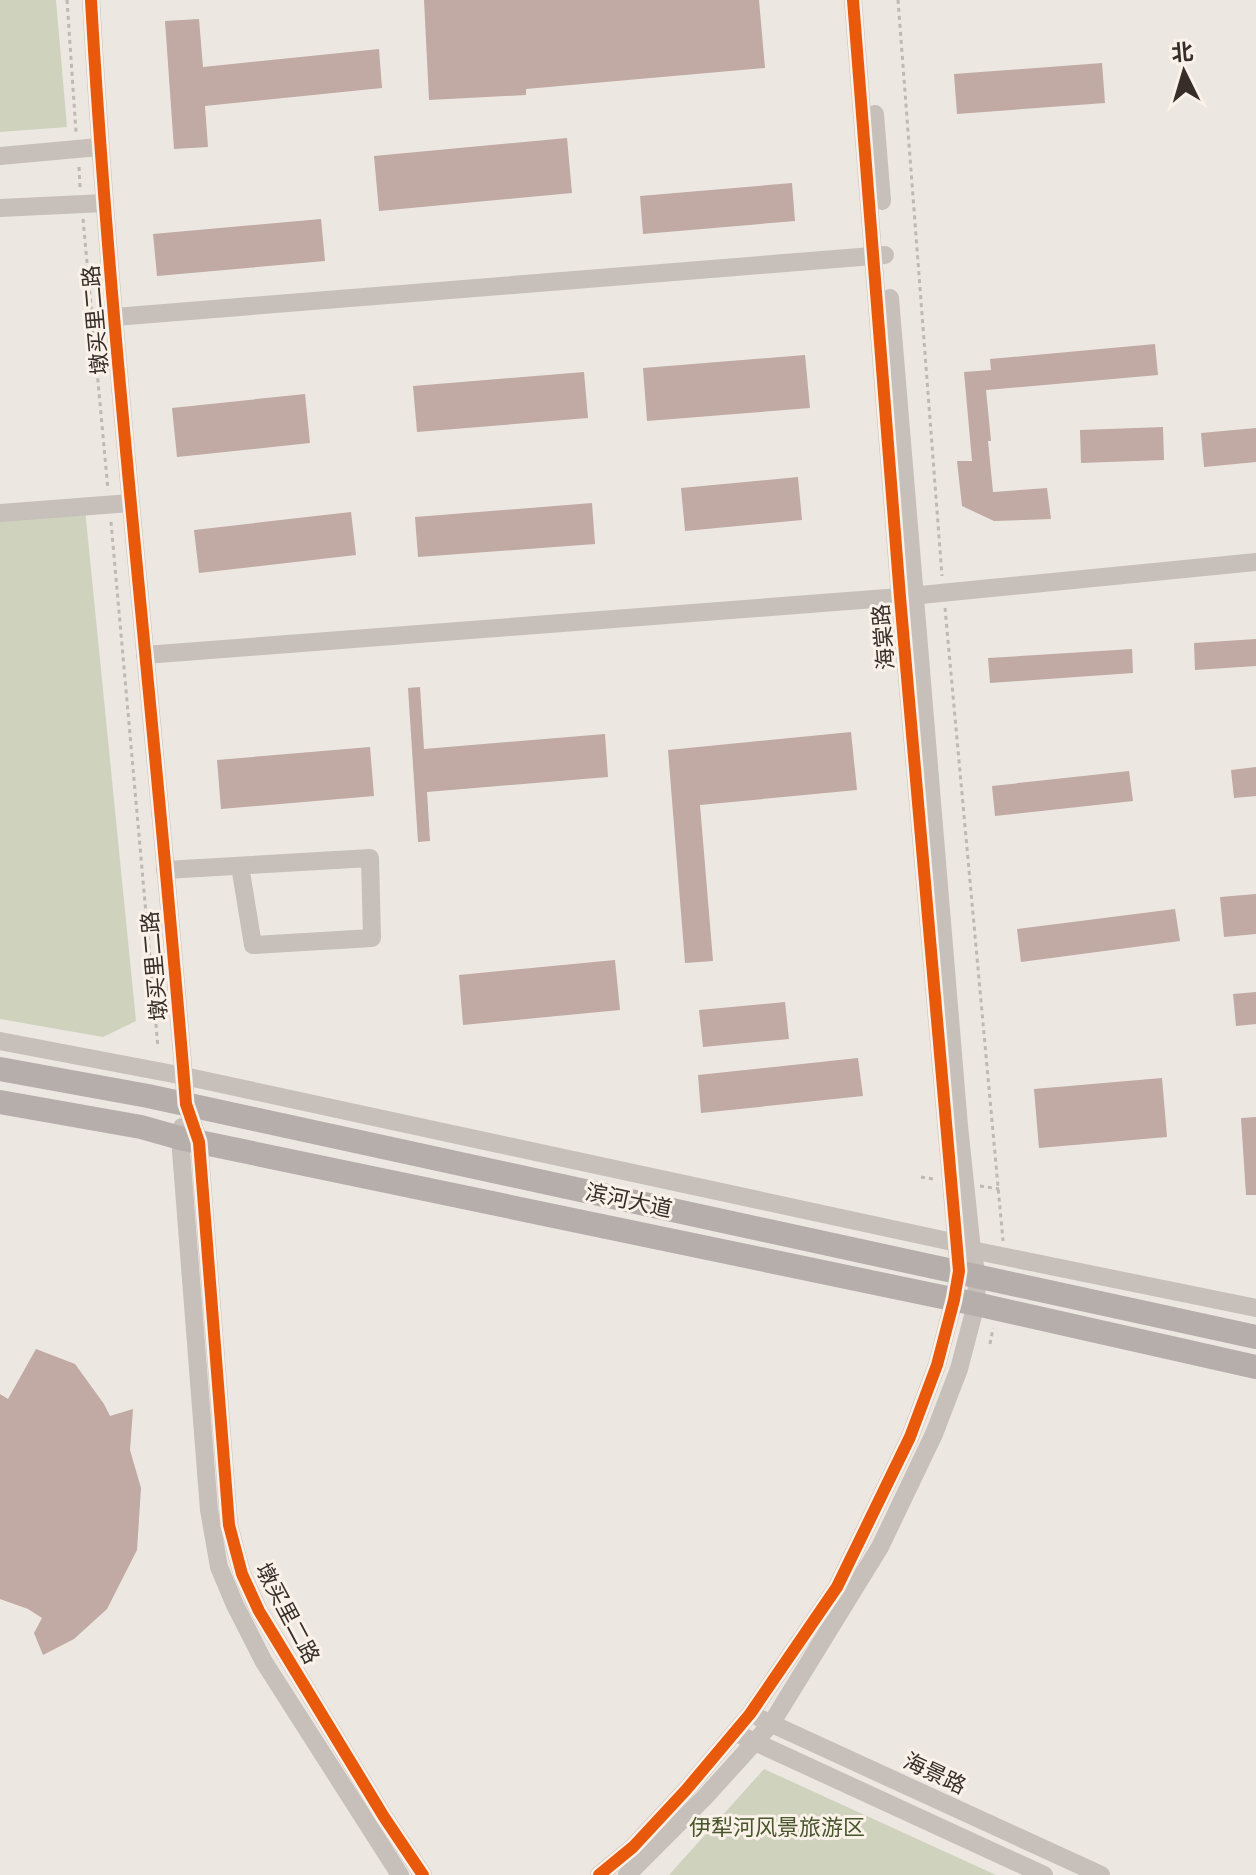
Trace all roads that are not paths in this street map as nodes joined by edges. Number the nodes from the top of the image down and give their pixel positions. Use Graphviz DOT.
graph roads {
  1 [pos="91,0"];
  2 [pos="853,0"];
  3 [pos="865,0"];
  4 [pos="99,147"];
  5 [pos="0,156"];
  6 [pos="104,203"];
  7 [pos="0,208"];
  8 [pos="880,256"];
  9 [pos="115,317"];
  10 [pos="130,503"];
  11 [pos="0,513"];
  12 [pos="1256,562"];
  13 [pos="907,596"];
  14 [pos="145,655"];
  15 [pos="240,866"];
  16 [pos="165,870"];
  17 [pos="0,1041"];
  18 [pos="0,1069"];
  19 [pos="184,1076"];
  20 [pos="0,1102"];
  21 [pos="186,1104"];
  22 [pos="189,1140"];
  23 [pos="966,1260"];
  24 [pos="976,1305"];
  25 [pos="1256,1308"];
  26 [pos="1256,1337"];
  27 [pos="1256,1367"];
  28 [pos="750,1714"];
  29 [pos="771,1724"];
  30 [pos="735,1733"];
  31 [pos="754,1742"];
  32 [pos="400,1875"];
  33 [pos="423,1875"];
  34 [pos="599,1875"];
  35 [pos="627,1875"];
  36 [pos="1044,1875"];
  37 [pos="1101,1875"];
  1 -- 4 [label="street, 墩买里二路"];
  2 -- 8 [label="street, 海棠路"];
  3 -- 8 [label="street, 海棠路"];
  4 -- 5 [label="street"];
  4 -- 6 [label="street, 墩买里二路"];
  6 -- 7 [label="street"];
  6 -- 9 [label="street, 墩买里二路"];
  8 -- 9 [label="street"];
  8 -- 13 [label="street, 海棠路"];
  9 -- 10 [label="street, 墩买里二路"];
  10 -- 11 [label="street"];
  10 -- 14 [label="street, 墩买里二路"];
  12 -- 13 [label="street"];
  13 -- 14 [label="street"];
  13 -- 23 [label="street, 海棠路"];
  14 -- 16 [label="street, 墩买里二路"];
  15 -- 15 [label="street"];
  15 -- 16 [label="street"];
  16 -- 19 [label="street, 墩买里二路"];
  17 -- 19 [label="street"];
  18 -- 21 [label="main road, 滨河大道"];
  19 -- 21 [label="street, 墩买里二路"];
  19 -- 23 [label="street"];
  20 -- 22 [label="main road, 滨河大道"];
  21 -- 22 [label="street, 墩买里二路"];
  21 -- 23 [label="main road, 滨河大道"];
  22 -- 24 [label="main road, 滨河大道"];
  22 -- 32 [label="street, 墩买里二路"];
  22 -- 33 [label="street, 墩买里二路"];
  23 -- 24 [label="street, 海棠路"];
  23 -- 25 [label="street"];
  23 -- 26 [label="main road, 滨河大道"];
  24 -- 27 [label="main road, 滨河大道"];
  24 -- 28 [label="street"];
  24 -- 29 [label="street"];
  28 -- 29 [label="street, 海景路"];
  28 -- 30 [label="street"];
  29 -- 31 [label="street"];
  29 -- 37 [label="street, 海景路"];
  30 -- 31 [label="street"];
  30 -- 34 [label="street"];
  31 -- 35 [label="street"];
  31 -- 36 [label="street"];
}
